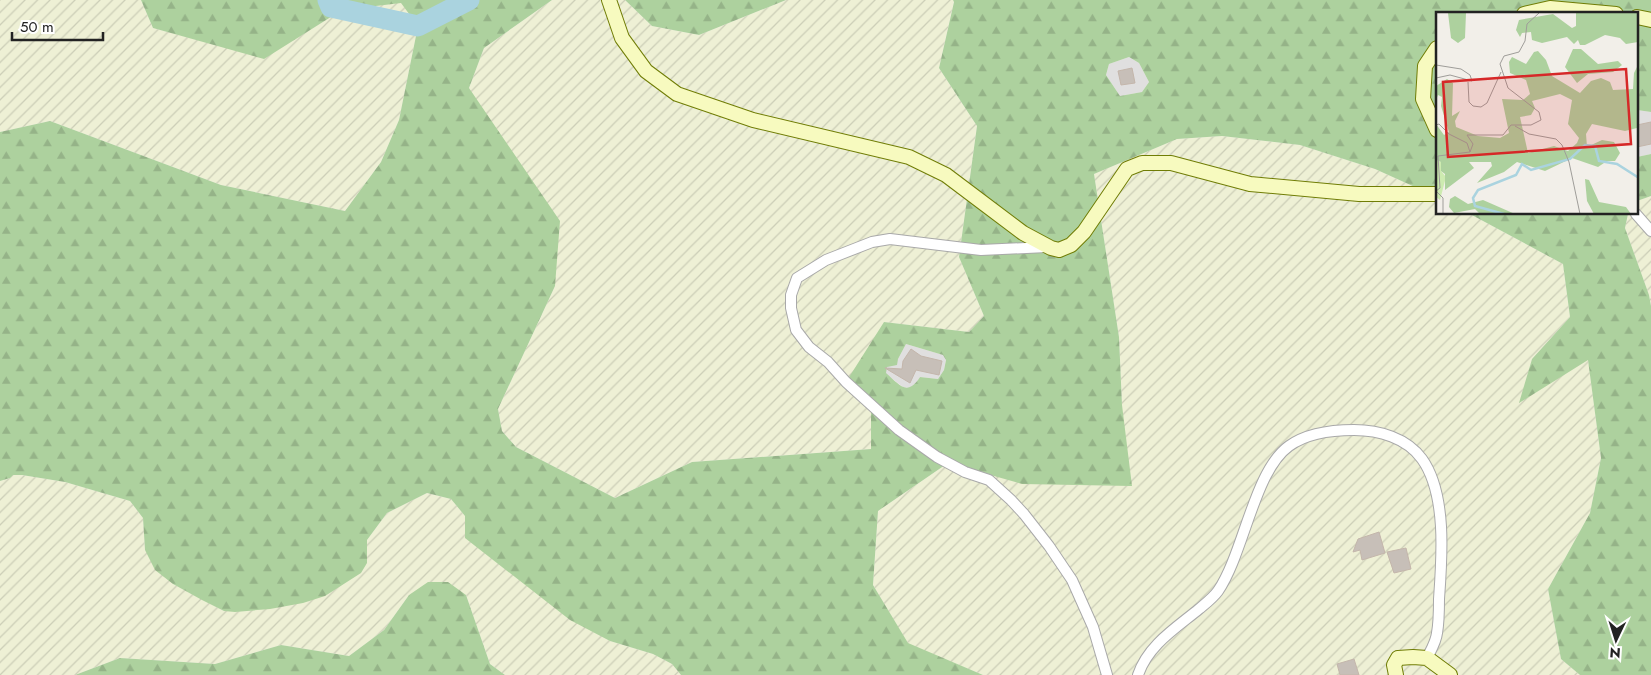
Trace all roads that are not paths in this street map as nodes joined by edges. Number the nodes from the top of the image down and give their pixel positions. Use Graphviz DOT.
graph roads {
  1 [pos="609,0"];
  2 [pos="1533,12"];
  3 [pos="1594,12"];
  4 [pos="1638,18"];
  5 [pos="1651,20"];
  6 [pos="1436,50"];
  7 [pos="1436,128"];
  8 [pos="1436,194"];
  9 [pos="1637,215"];
  10 [pos="1651,231"];
  11 [pos="1047,247"];
  12 [pos="1427,658"];
  13 [pos="1107,675"];
  14 [pos="1138,675"];
  15 [pos="1396,675"];
  16 [pos="1450,675"];
  1 -- 11 [label="street"];
  2 -- 3 [label="street"];
  4 -- 5 [label="street"];
  6 -- 7 [label="street"];
  8 -- 11 [label="street"];
  9 -- 10 [label="street"];
  11 -- 13 [label="street"];
  12 -- 14 [label="street"];
  12 -- 15 [label="street"];
  12 -- 16 [label="street"];
}
